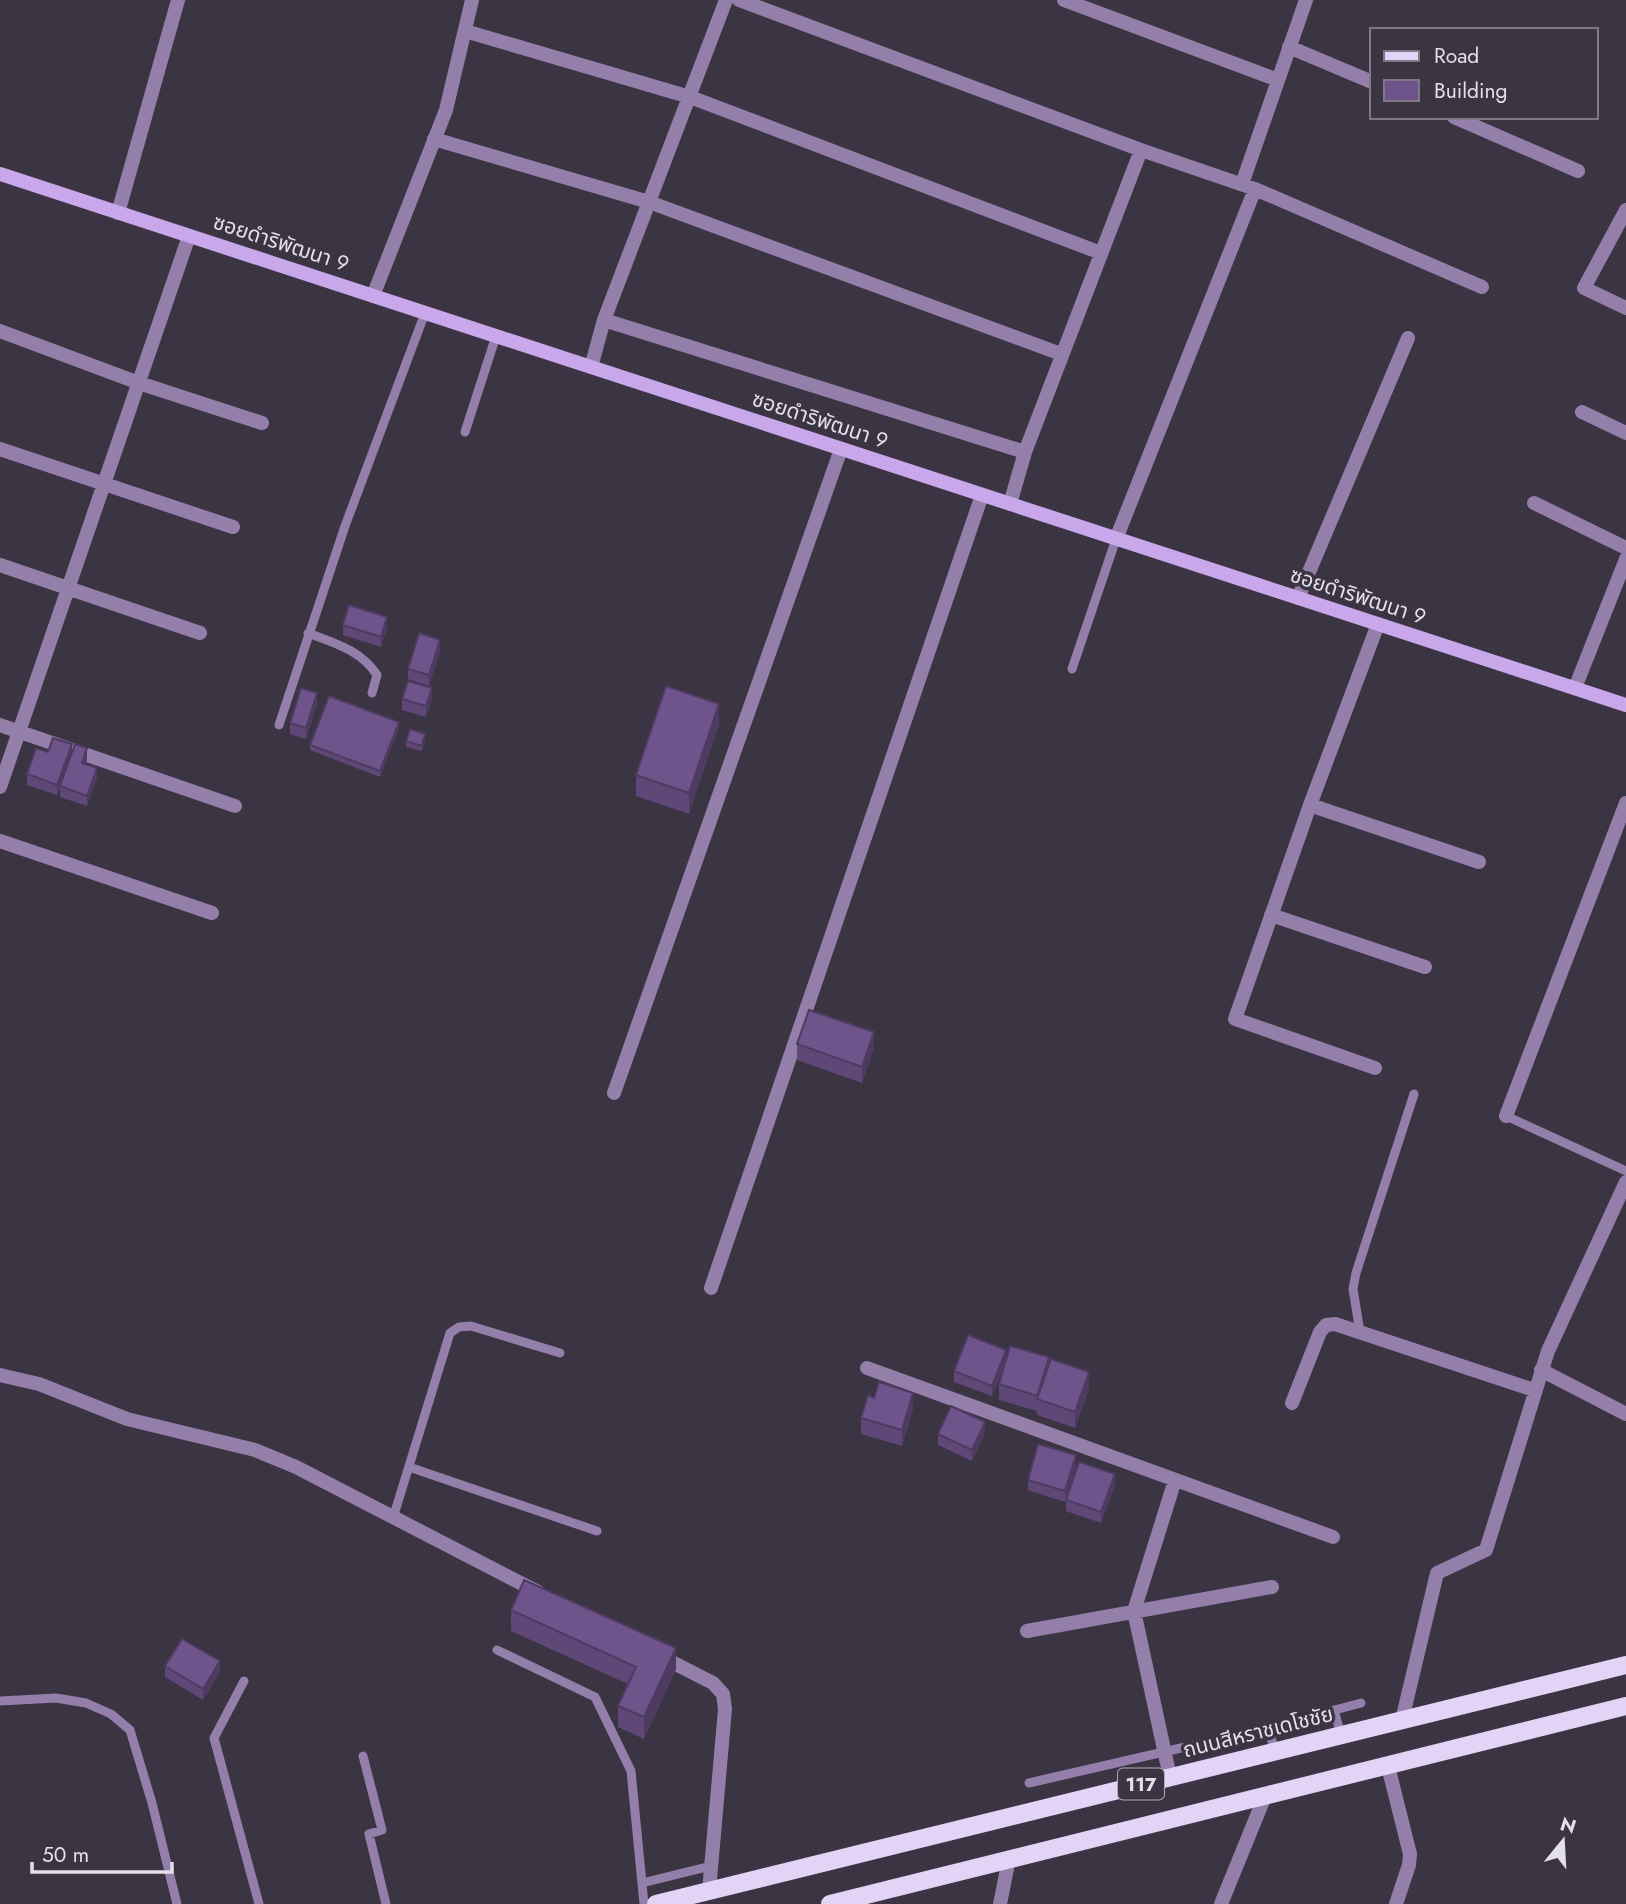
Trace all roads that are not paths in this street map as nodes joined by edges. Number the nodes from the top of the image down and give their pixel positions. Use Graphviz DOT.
graph roads {
  1 [pos="178,0"];
  2 [pos="472,0"];
  3 [pos="726,0"];
  4 [pos="739,0"];
  5 [pos="1064,0"];
  6 [pos="1306,0"];
  7 [pos="465,32"];
  8 [pos="1289,47"];
  9 [pos="1278,80"];
  10 [pos="1370,81"];
  11 [pos="690,97"];
  12 [pos="1459,119"];
  13 [pos="434,139"];
  14 [pos="1141,150"];
  15 [pos="1578,171"];
  16 [pos="0,174"];
  17 [pos="1248,186"];
  18 [pos="649,202"];
  19 [pos="1626,211"];
  20 [pos="118,213"];
  21 [pos="189,236"];
  22 [pos="1101,253"];
  23 [pos="1482,287"];
  24 [pos="373,296"];
  25 [pos="1626,308"];
  26 [pos="425,313"];
  27 [pos="604,320"];
  28 [pos="0,331"];
  29 [pos="496,336"];
  30 [pos="1408,338"];
  31 [pos="1061,355"];
  32 [pos="591,367"];
  33 [pos="139,383"];
  34 [pos="1582,412"];
  35 [pos="262,423"];
  36 [pos="465,432"];
  37 [pos="1626,433"];
  38 [pos="0,449"];
  39 [pos="841,449"];
  40 [pos="1025,452"];
  41 [pos="104,485"];
  42 [pos="982,495"];
  43 [pos="1534,503"];
  44 [pos="1010,504"];
  45 [pos="233,527"];
  46 [pos="1116,539"];
  47 [pos="1626,548"];
  48 [pos="1626,559"];
  49 [pos="0,565"];
  50 [pos="68,590"];
  51 [pos="1298,598"];
  52 [pos="1378,624"];
  53 [pos="200,633"];
  54 [pos="308,633"];
  55 [pos="1072,669"];
  56 [pos="1575,688"];
  57 [pos="372,693"];
  58 [pos="1626,705"];
  59 [pos="0,725"];
  60 [pos="279,725"];
  61 [pos="19,732"];
  62 [pos="0,787"];
  63 [pos="1626,803"];
  64 [pos="1310,805"];
  65 [pos="235,806"];
  66 [pos="0,841"];
  67 [pos="1479,862"];
  68 [pos="212,913"];
  69 [pos="1271,915"];
  70 [pos="1425,967"];
  71 [pos="1375,1068"];
  72 [pos="614,1093"];
  73 [pos="1413,1094"];
  74 [pos="1506,1116"];
  75 [pos="1626,1171"];
  76 [pos="1626,1181"];
  77 [pos="711,1288"];
  78 [pos="1360,1332"];
  79 [pos="560,1353"];
  80 [pos="867,1368"];
  81 [pos="1541,1370"];
  82 [pos="0,1375"];
  83 [pos="1534,1390"];
  84 [pos="1292,1403"];
  85 [pos="1626,1414"];
  86 [pos="409,1467"];
  87 [pos="1175,1480"];
  88 [pos="393,1518"];
  89 [pos="597,1531"];
  90 [pos="1333,1537"];
  91 [pos="1272,1587"];
  92 [pos="548,1598"];
  93 [pos="1134,1611"];
  94 [pos="1027,1631"];
  95 [pos="642,1646"];
  96 [pos="497,1650"];
  97 [pos="1626,1665"];
  98 [pos="244,1681"];
  99 [pos="0,1702"];
  100 [pos="1361,1703"];
  101 [pos="1626,1706"];
  102 [pos="1334,1710"];
  103 [pos="1402,1720"];
  104 [pos="1268,1727"];
  105 [pos="1341,1735"];
  106 [pos="1275,1751"];
  107 [pos="1163,1753"];
  108 [pos="363,1756"];
  109 [pos="1388,1766"];
  110 [pos="1170,1777"];
  111 [pos="1028,1783"];
  112 [pos="1265,1796"];
  113 [pos="1009,1859"];
  114 [pos="711,1866"];
  115 [pos="642,1883"];
  116 [pos="709,1891"];
  117 [pos="177,1904"];
  118 [pos="259,1904"];
  119 [pos="386,1904"];
  120 [pos="644,1904"];
  121 [pos="656,1904"];
  122 [pos="830,1904"];
  123 [pos="1000,1904"];
  124 [pos="1221,1904"];
  125 [pos="1396,1904"];
  1 -- 20 [label="street"];
  2 -- 7 [label="street"];
  3 -- 11 [label="street"];
  4 -- 14 [label="street"];
  5 -- 9 [label="street"];
  6 -- 8 [label="street"];
  7 -- 11 [label="street"];
  7 -- 13 [label="street"];
  8 -- 9 [label="street"];
  8 -- 10 [label="street"];
  9 -- 17 [label="street"];
  11 -- 18 [label="street"];
  11 -- 22 [label="street"];
  12 -- 15 [label="street"];
  13 -- 18 [label="street"];
  13 -- 24 [label="street"];
  14 -- 17 [label="street"];
  14 -- 22 [label="street"];
  16 -- 20 [label="street, ซอยดำริพัฒนา 9"];
  17 -- 23 [label="street"];
  17 -- 46 [label="street"];
  18 -- 27 [label="street"];
  18 -- 31 [label="street"];
  19 -- 25 [label="street"];
  20 -- 21 [label="street, ซอยดำริพัฒนา 9"];
  21 -- 24 [label="street, ซอยดำริพัฒนา 9"];
  21 -- 33 [label="street"];
  22 -- 31 [label="street"];
  24 -- 26 [label="street, ซอยดำริพัฒนา 9"];
  26 -- 29 [label="street, ซอยดำริพัฒนา 9"];
  26 -- 54 [label="lane"];
  27 -- 32 [label="street"];
  27 -- 40 [label="street"];
  28 -- 33 [label="street"];
  29 -- 32 [label="street, ซอยดำริพัฒนา 9"];
  29 -- 36 [label="lane"];
  30 -- 51 [label="street"];
  31 -- 40 [label="street"];
  32 -- 39 [label="street, ซอยดำริพัฒนา 9"];
  33 -- 35 [label="street"];
  33 -- 41 [label="street"];
  34 -- 37 [label="street"];
  38 -- 41 [label="street"];
  39 -- 42 [label="street, ซอยดำริพัฒนา 9"];
  39 -- 72 [label="street"];
  40 -- 44 [label="street"];
  41 -- 45 [label="street"];
  41 -- 50 [label="street"];
  42 -- 44 [label="street, ซอยดำริพัฒนา 9"];
  42 -- 77 [label="street"];
  43 -- 47 [label="street"];
  44 -- 46 [label="street, ซอยดำริพัฒนา 9"];
  46 -- 51 [label="street, ซอยดำริพัฒนา 9"];
  46 -- 55 [label="lane"];
  48 -- 56 [label="street"];
  49 -- 50 [label="street"];
  50 -- 53 [label="street"];
  50 -- 61 [label="street"];
  51 -- 52 [label="street, ซอยดำริพัฒนา 9"];
  52 -- 56 [label="street, ซอยดำริพัฒนา 9"];
  52 -- 64 [label="street"];
  54 -- 57 [label="lane"];
  54 -- 60 [label="lane"];
  56 -- 58 [label="street, ซอยดำริพัฒนา 9"];
  59 -- 61 [label="street"];
  61 -- 62 [label="street"];
  61 -- 65 [label="street"];
  63 -- 74 [label="street"];
  64 -- 67 [label="street"];
  64 -- 69 [label="street"];
  66 -- 68 [label="street"];
  69 -- 70 [label="street"];
  69 -- 71 [label="street"];
  73 -- 78 [label="lane"];
  74 -- 75 [label="lane"];
  76 -- 81 [label="street"];
  78 -- 83 [label="street"];
  78 -- 84 [label="street"];
  79 -- 86 [label="lane"];
  80 -- 87 [label="street"];
  81 -- 83 [label="street"];
  81 -- 85 [label="street"];
  82 -- 88 [label="street"];
  83 -- 103 [label="street"];
  86 -- 88 [label="lane"];
  86 -- 89 [label="lane"];
  87 -- 90 [label="street"];
  87 -- 93 [label="street"];
  88 -- 92 [label="street"];
  91 -- 93 [label="street"];
  93 -- 94 [label="street"];
  93 -- 107 [label="street"];
  95 -- 114 [label="street"];
  96 -- 115 [label="lane"];
  97 -- 103 [label="main road, ถนนสีหราชเดโชชัย / 117"];
  98 -- 118 [label="lane"];
  99 -- 117 [label="lane"];
  100 -- 102 [label="lane"];
  101 -- 109 [label="main road, 117"];
  102 -- 104 [label="lane"];
  102 -- 105 [label="lane"];
  103 -- 105 [label="main road, ถนนสีหราชเดโชชัย / 117"];
  104 -- 106 [label="lane"];
  104 -- 107 [label="lane"];
  105 -- 106 [label="main road, ถนนสีหราชเดโชชัย / 117"];
  106 -- 110 [label="main road, ถนนสีหราชเดโชชัย / 117"];
  107 -- 110 [label="street"];
  107 -- 111 [label="lane"];
  108 -- 119 [label="lane"];
  109 -- 112 [label="main road, 117"];
  109 -- 125 [label="street"];
  110 -- 116 [label="main road, ถนนสีหราชเดโชชัย / 117"];
  112 -- 113 [label="main road, 117"];
  112 -- 124 [label="street"];
  113 -- 122 [label="main road, 117"];
  113 -- 123 [label="street"];
  114 -- 115 [label="lane"];
  114 -- 116 [label="street"];
  115 -- 120 [label="lane"];
  116 -- 121 [label="main road, ถนนสีหราชเดโชชัย / 117"];
}
